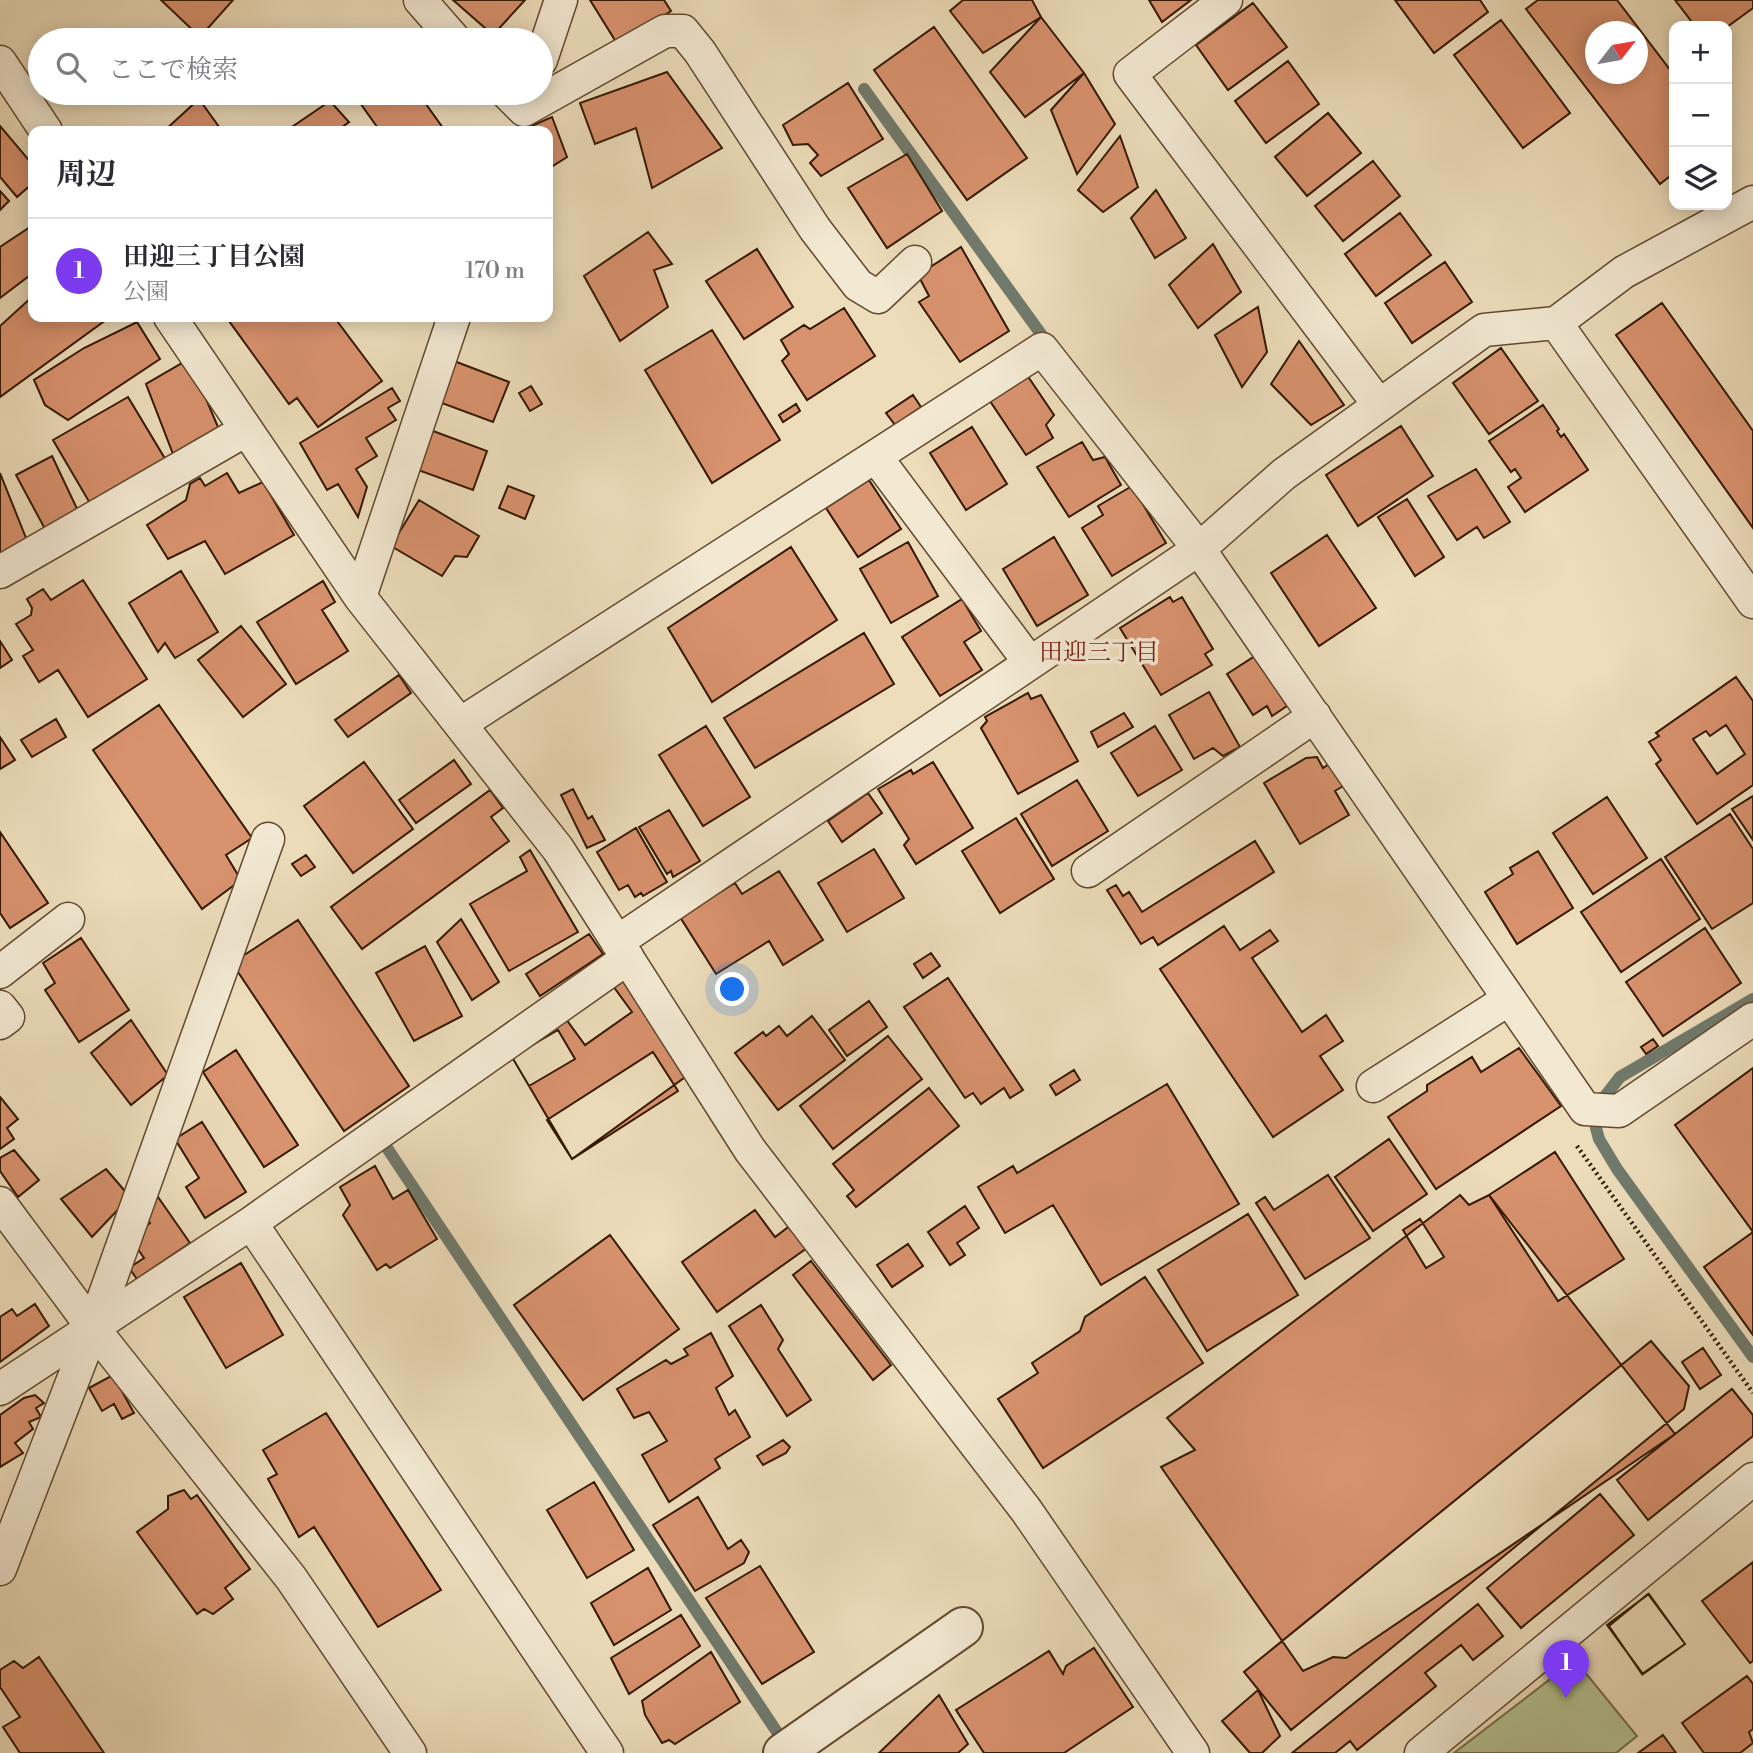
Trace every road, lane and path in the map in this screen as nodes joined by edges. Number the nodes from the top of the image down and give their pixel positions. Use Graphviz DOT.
graph roads {
  1 [pos="420,0"];
  2 [pos="561,0"];
  3 [pos="1226,0"];
  4 [pos="444,28"];
  5 [pos="552,28"];
  6 [pos="0,62"];
  7 [pos="553,89"];
  8 [pos="28,104"];
  9 [pos="29,105"];
  10 [pos="43,126"];
  11 [pos="1753,202"];
  12 [pos="915,262"];
  13 [pos="173,322"];
  14 [pos="452,322"];
  15 [pos="1556,323"];
  16 [pos="1379,405"];
  17 [pos="246,430"];
  18 [pos="876,457"];
  19 [pos="1199,549"];
  20 [pos="0,572"];
  21 [pos="360,597"];
  22 [pos="1753,601"];
  23 [pos="1030,663"];
  24 [pos="1315,716"];
  25 [pos="460,724"];
  26 [pos="268,839"];
  27 [pos="1088,871"];
  28 [pos="68,919"];
  29 [pos="622,950"];
  30 [pos="0,972"];
  31 [pos="1509,999"];
  32 [pos="0,1007"];
  33 [pos="1753,1019"];
  34 [pos="0,1023"];
  35 [pos="1373,1086"];
  36 [pos="1585,1109"];
  37 [pos="0,1203"];
  38 [pos="251,1223"];
  39 [pos="93,1328"];
  40 [pos="0,1389"];
  41 [pos="1753,1393"];
  42 [pos="1753,1479"];
  43 [pos="0,1569"];
  44 [pos="963,1627"];
  45 [pos="792,1746"];
  46 [pos="410,1753"];
  47 [pos="607,1753"];
  48 [pos="1194,1753"];
  49 [pos="1421,1753"];
  1 -- 4 [label="street"];
  2 -- 5 [label="street"];
  3 -- 16 [label="street"];
  6 -- 8 [label="street"];
  7 -- 12 [label="street"];
  9 -- 10 [label="street"];
  11 -- 15 [label="street"];
  13 -- 17 [label="street"];
  14 -- 21 [label="street"];
  15 -- 16 [label="street"];
  15 -- 22 [label="street"];
  16 -- 19 [label="street"];
  17 -- 20 [label="street"];
  17 -- 21 [label="street"];
  18 -- 19 [label="street"];
  18 -- 23 [label="street"];
  18 -- 25 [label="street"];
  19 -- 23 [label="street"];
  19 -- 24 [label="street"];
  21 -- 25 [label="street"];
  23 -- 29 [label="street"];
  24 -- 27 [label="street"];
  24 -- 31 [label="street"];
  25 -- 29 [label="street"];
  26 -- 39 [label="street"];
  28 -- 30 [label="street"];
  29 -- 38 [label="street"];
  29 -- 48 [label="street"];
  31 -- 35 [label="street"];
  31 -- 36 [label="street"];
  32 -- 34 [label="street"];
  33 -- 36 [label="street"];
  36 -- 41 [label="path"];
  37 -- 39 [label="street"];
  38 -- 39 [label="street"];
  38 -- 47 [label="street"];
  39 -- 40 [label="street"];
  39 -- 43 [label="street"];
  39 -- 46 [label="street"];
  42 -- 49 [label="street"];
  44 -- 45 [label="street"];
}
